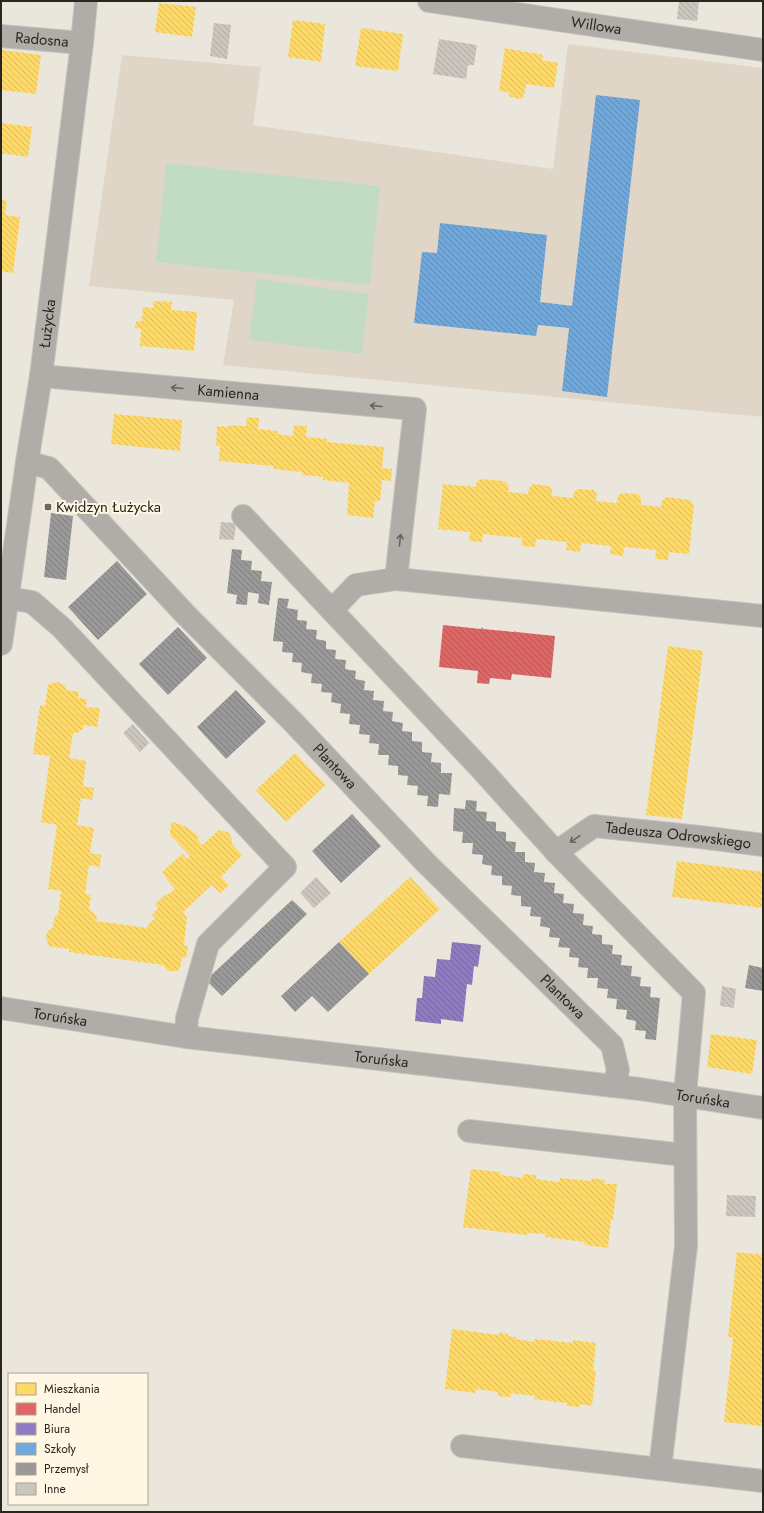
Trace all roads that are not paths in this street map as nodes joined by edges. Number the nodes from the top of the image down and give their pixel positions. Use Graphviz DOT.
graph roads {
  1 [pos="86,1"];
  2 [pos="430,1"];
  3 [pos="1,36"];
  4 [pos="82,43"];
  5 [pos="763,50"];
  6 [pos="41,376"];
  7 [pos="27,462"];
  8 [pos="243,516"];
  9 [pos="396,579"];
  10 [pos="8,598"];
  11 [pos="332,610"];
  12 [pos="763,616"];
  13 [pos="1,644"];
  14 [pos="763,845"];
  15 [pos="556,852"];
  16 [pos="1,1008"];
  17 [pos="186,1037"];
  18 [pos="614,1086"];
  19 [pos="685,1095"];
  20 [pos="763,1108"];
  21 [pos="469,1131"];
  22 [pos="684,1155"];
  23 [pos="462,1446"];
  24 [pos="660,1469"];
  25 [pos="763,1481"];
  1 -- 4 [label="street, Łużycka"];
  2 -- 5 [label="street, Willowa"];
  3 -- 4 [label="street, Radosna"];
  4 -- 6 [label="street, Łużycka"];
  6 -- 7 [label="street, Łużycka"];
  9 -- 6 [label="street, Kamienna, one-way"];
  7 -- 10 [label="street, Łużycka"];
  7 -- 18 [label="street, Plantowa"];
  8 -- 11 [label="street"];
  9 -- 11 [label="street"];
  9 -- 12 [label="street"];
  10 -- 13 [label="street, Łużycka"];
  10 -- 17 [label="street"];
  11 -- 15 [label="street"];
  14 -- 15 [label="street, Tadeusza Odrowskiego, one-way"];
  15 -- 19 [label="street"];
  16 -- 17 [label="street, Toruńska"];
  17 -- 18 [label="street, Toruńska"];
  18 -- 19 [label="street, Toruńska"];
  19 -- 20 [label="street, Toruńska"];
  19 -- 22 [label="street"];
  21 -- 22 [label="street"];
  22 -- 24 [label="street"];
  23 -- 24 [label="street"];
  24 -- 25 [label="street"];
}
